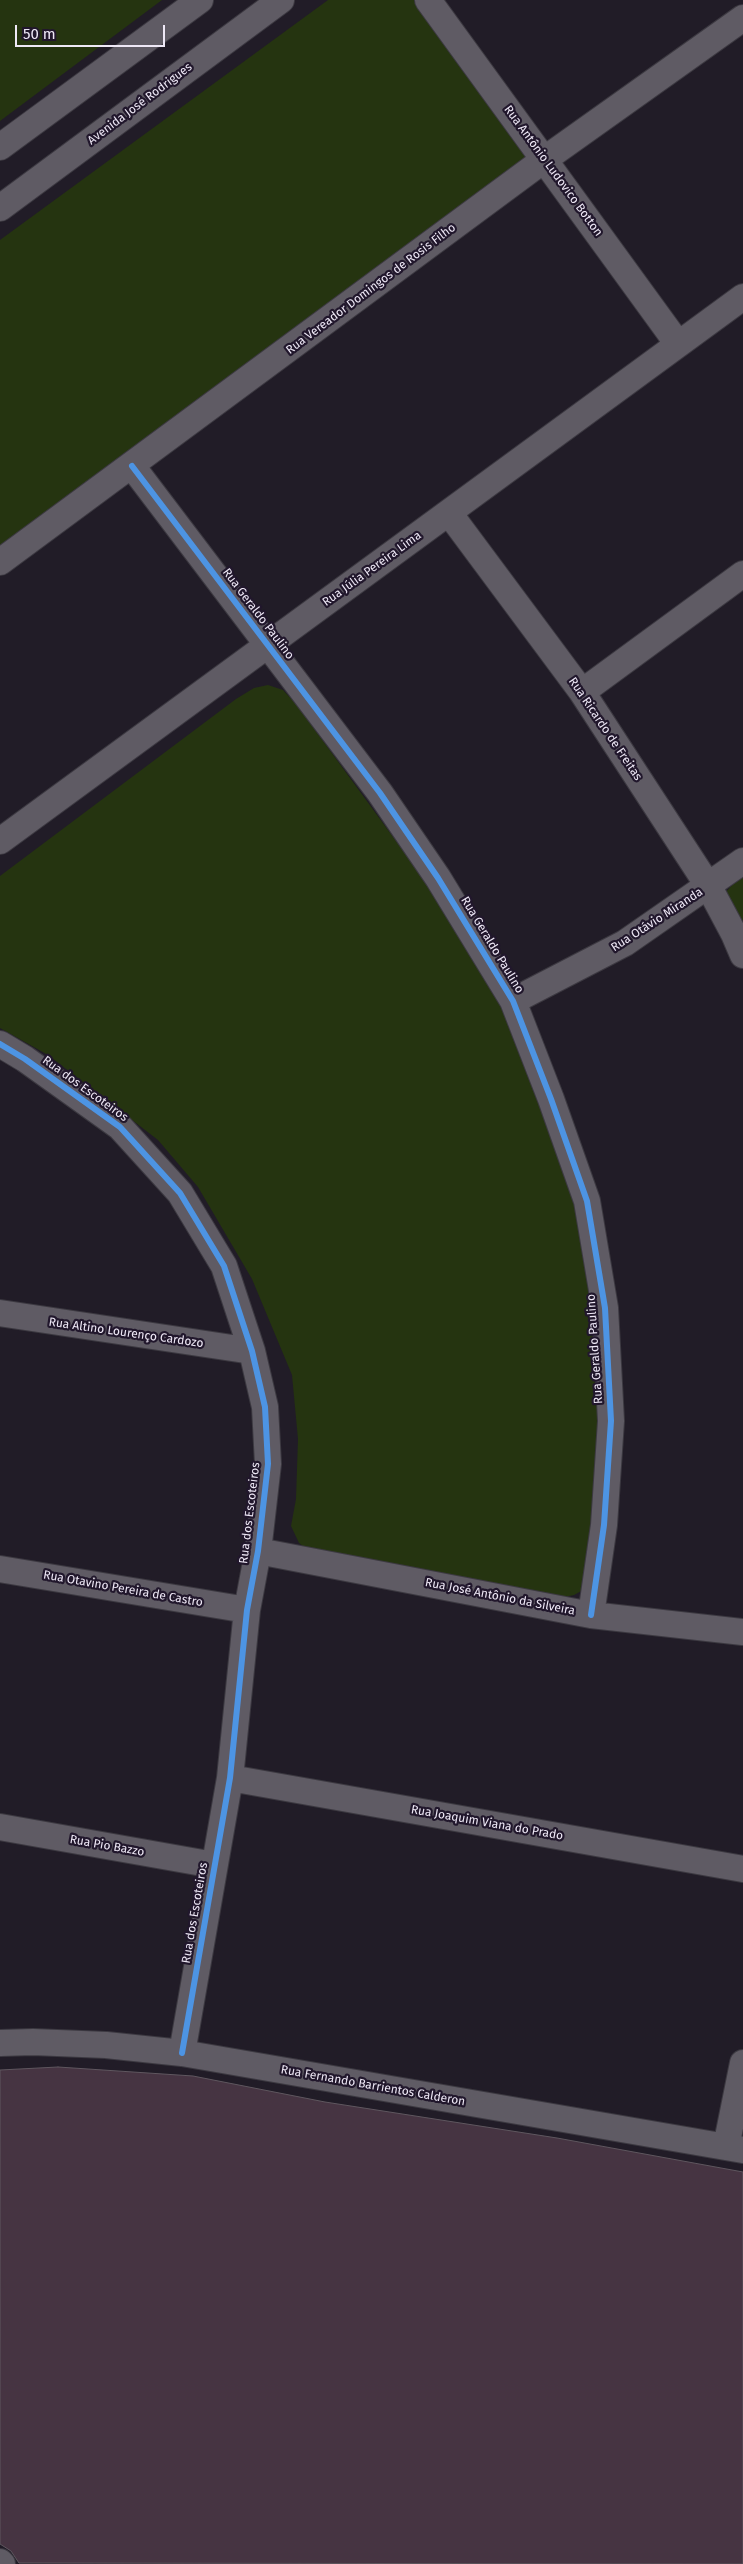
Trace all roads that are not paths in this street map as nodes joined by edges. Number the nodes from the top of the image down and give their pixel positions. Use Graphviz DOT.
graph roads {
  1 [pos="200,0"];
  2 [pos="281,0"];
  3 [pos="428,0"];
  4 [pos="743,18"];
  5 [pos="0,147"];
  6 [pos="545,159"];
  7 [pos="0,208"];
  8 [pos="743,297"];
  9 [pos="678,344"];
  10 [pos="132,466"];
  11 [pos="449,513"];
  12 [pos="0,562"];
  13 [pos="743,574"];
  14 [pos="267,646"];
  15 [pos="582,692"];
  16 [pos="0,841"];
  17 [pos="743,861"];
  18 [pos="709,887"];
  19 [pos="743,955"];
  20 [pos="513,1001"];
  21 [pos="0,1044"];
  22 [pos="0,1313"];
  23 [pos="252,1351"];
  24 [pos="258,1551"];
  25 [pos="0,1569"];
  26 [pos="247,1610"];
  27 [pos="591,1615"];
  28 [pos="743,1632"];
  29 [pos="230,1778"];
  30 [pos="0,1827"];
  31 [pos="214,1865"];
  32 [pos="743,1869"];
  33 [pos="0,2044"];
  34 [pos="182,2053"];
  35 [pos="743,2063"];
  36 [pos="735,2148"];
  1 -- 5 [label="street"];
  2 -- 7 [label="street, Avenida José Rodrigues"];
  3 -- 6 [label="street, Rua Antônio Ludovico Botton"];
  4 -- 6 [label="street, Rua Vereador Domingos de Rosis Filho"];
  6 -- 9 [label="street, Rua Antônio Ludovico Botton"];
  6 -- 10 [label="street, Rua Vereador Domingos de Rosis Filho"];
  8 -- 9 [label="street, Rua Júlia Pereira Lima"];
  9 -- 11 [label="street, Rua Júlia Pereira Lima"];
  10 -- 12 [label="street, Rua Vereador Domingos de Rosis Filho"];
  10 -- 14 [label="street, Rua Geraldo Paulino"];
  11 -- 14 [label="street, Rua Júlia Pereira Lima"];
  11 -- 15 [label="street, Rua Ricardo de Freitas"];
  13 -- 15 [label="street"];
  14 -- 16 [label="street, Rua Júlia Pereira Lima"];
  14 -- 20 [label="street, Rua Geraldo Paulino"];
  15 -- 18 [label="street, Rua Ricardo de Freitas"];
  17 -- 18 [label="street, Rua Otávio Miranda"];
  18 -- 19 [label="street, Rua Ricardo de Freitas"];
  18 -- 20 [label="street, Rua Otávio Miranda"];
  20 -- 27 [label="street, Rua Geraldo Paulino"];
  21 -- 23 [label="street, Rua dos Escoteiros"];
  22 -- 23 [label="street, Rua Altino Lourenço Cardozo"];
  23 -- 24 [label="street, Rua dos Escoteiros"];
  24 -- 26 [label="street, Rua dos Escoteiros"];
  24 -- 27 [label="street, Rua José Antônio da Silveira"];
  25 -- 26 [label="street, Rua Otavino Pereira de Castro"];
  26 -- 29 [label="street, Rua dos Escoteiros"];
  27 -- 28 [label="street, Rua José Antônio da Silveira"];
  29 -- 31 [label="street, Rua dos Escoteiros"];
  29 -- 32 [label="street, Rua Joaquim Viana do Prado"];
  30 -- 31 [label="street, Rua Pio Bazzo"];
  31 -- 34 [label="street, Rua dos Escoteiros"];
  33 -- 34 [label="street, Rua Fernando Barrientos Calderon"];
  34 -- 36 [label="street, Rua Fernando Barrientos Calderon"];
  35 -- 36 [label="street"];
}
